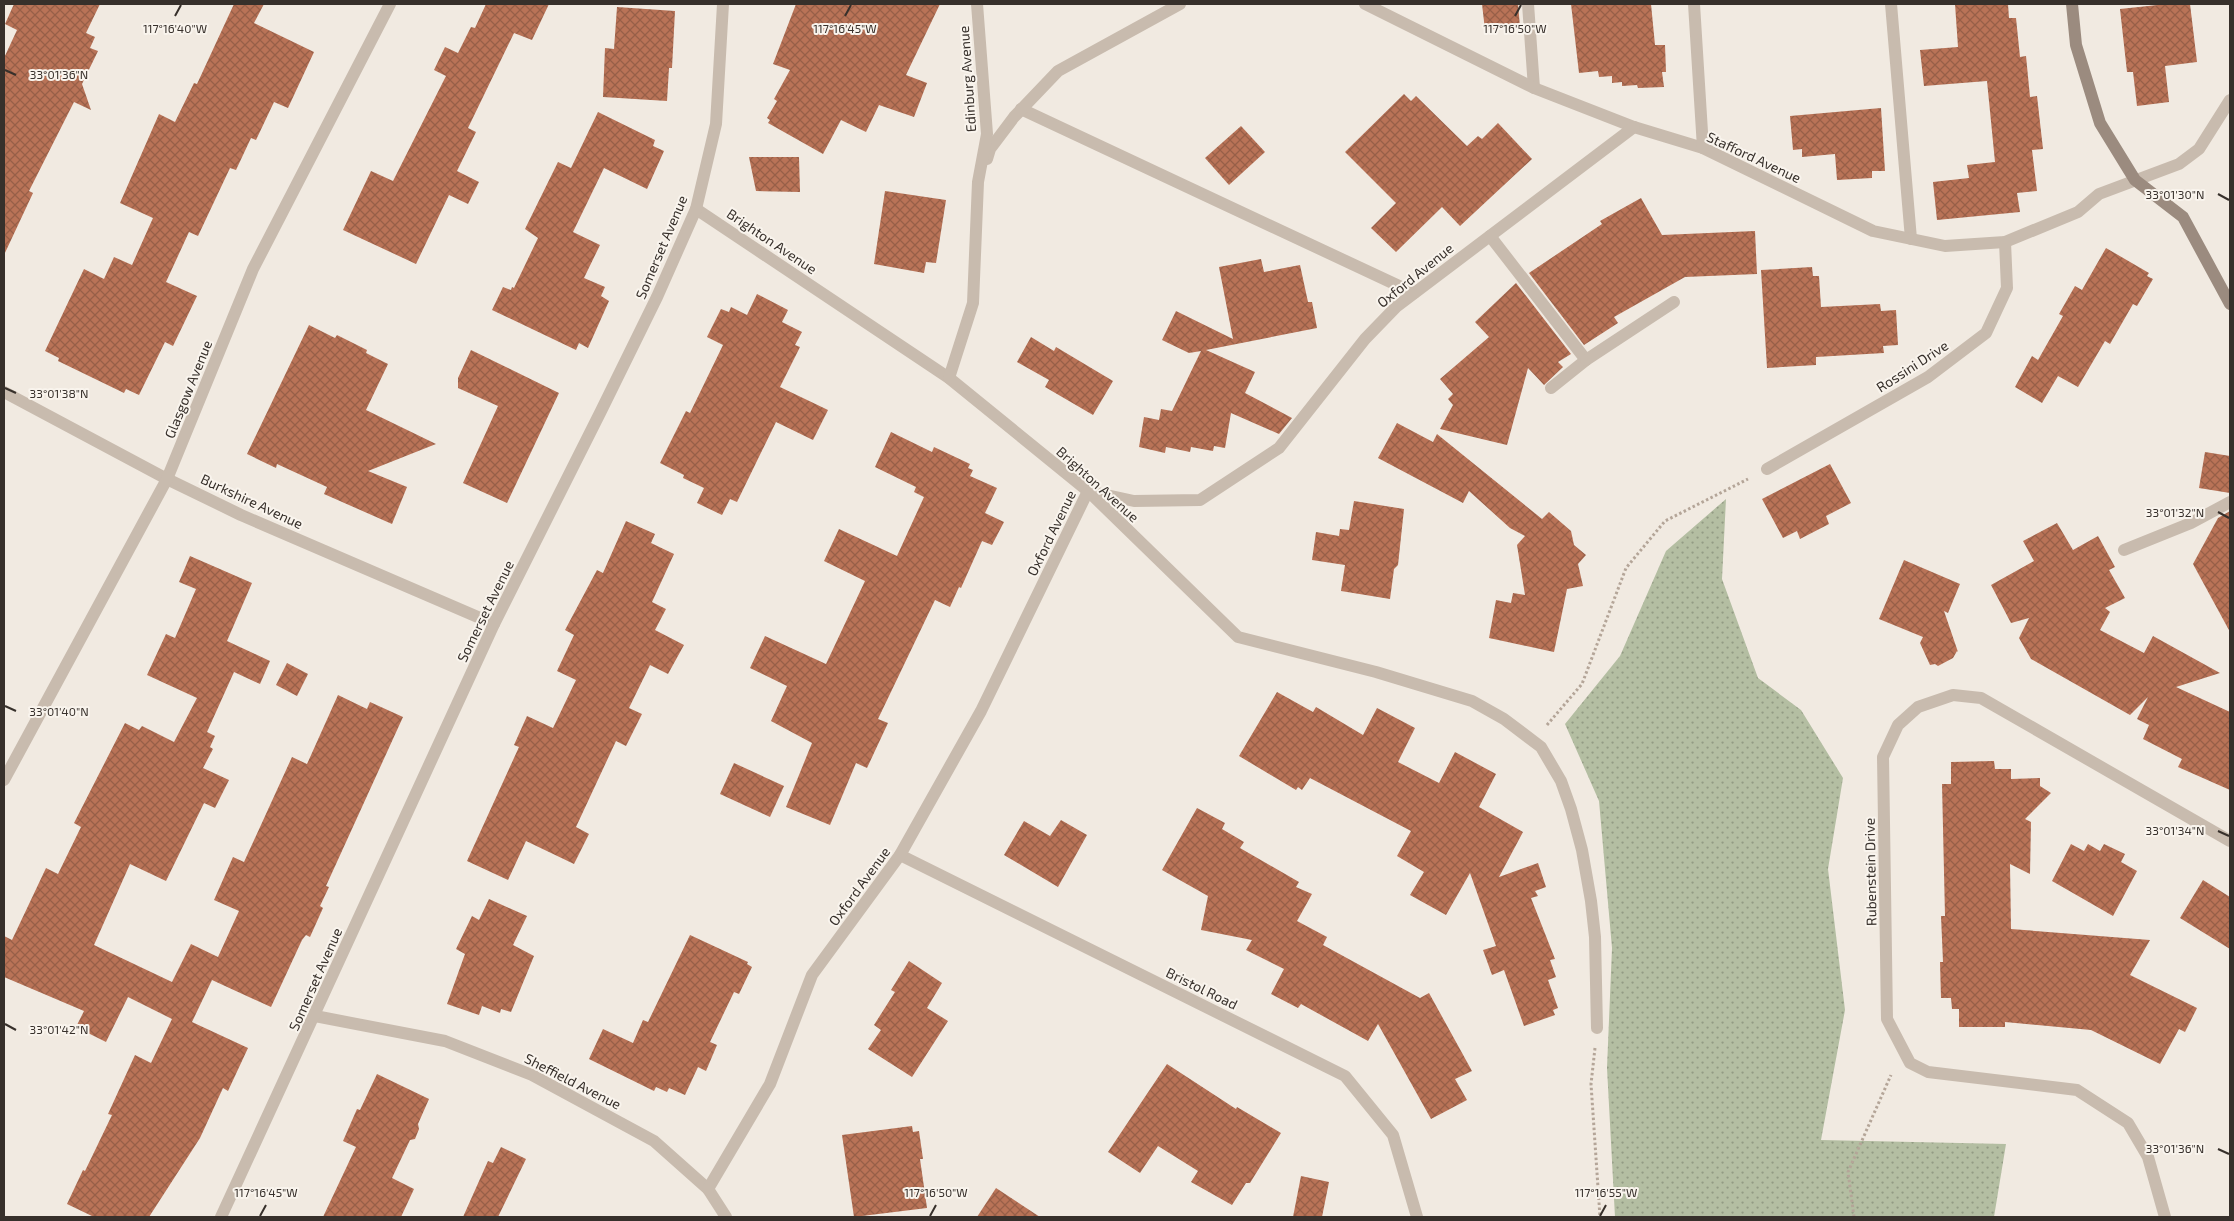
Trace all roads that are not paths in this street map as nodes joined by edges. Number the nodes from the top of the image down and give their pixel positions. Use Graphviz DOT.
graph roads {
  1 [pos="390,4"];
  2 [pos="723,4"];
  3 [pos="977,4"];
  4 [pos="1365,4"];
  5 [pos="1528,4"];
  6 [pos="1694,4"];
  7 [pos="1891,4"];
  8 [pos="2072,4"];
  9 [pos="1173,6"];
  10 [pos="1534,88"];
  11 [pos="2230,100"];
  12 [pos="1021,109"];
  13 [pos="1634,127"];
  14 [pos="1703,148"];
  15 [pos="2135,180"];
  16 [pos="978,182"];
  17 [pos="696,209"];
  18 [pos="1490,236"];
  19 [pos="1911,239"];
  20 [pos="2005,242"];
  21 [pos="1414,293"];
  22 [pos="1674,302"];
  23 [pos="2230,304"];
  24 [pos="1586,360"];
  25 [pos="949,378"];
  26 [pos="1551,388"];
  27 [pos="4,392"];
  28 [pos="1768,469"];
  29 [pos="167,479"];
  30 [pos="1088,491"];
  31 [pos="2230,502"];
  32 [pos="2124,550"];
  33 [pos="494,624"];
  34 [pos="4,780"];
  35 [pos="2230,841"];
  36 [pos="900,854"];
  37 [pos="315,1016"];
  38 [pos="1597,1028"];
  39 [pos="708,1189"];
  40 [pos="221,1217"];
  41 [pos="726,1217"];
  42 [pos="1417,1217"];
  43 [pos="2164,1217"];
  1 -- 29 [label="street, Glasgow Avenue"];
  2 -- 17 [label="street, Somerset Avenue"];
  3 -- 16 [label="street, Edinburg Avenue"];
  4 -- 10 [label="street, Stafford Avenue"];
  5 -- 10 [label="street"];
  6 -- 14 [label="street"];
  7 -- 19 [label="street"];
  8 -- 15 [label="street"];
  9 -- 12 [label="street"];
  10 -- 13 [label="street, Stafford Avenue"];
  11 -- 15 [label="street"];
  12 -- 16 [label="street"];
  12 -- 21 [label="street"];
  13 -- 14 [label="street, Stafford Avenue"];
  13 -- 18 [label="street, Oxford Avenue"];
  14 -- 19 [label="street, Stafford Avenue"];
  15 -- 20 [label="street, Stafford Avenue"];
  15 -- 23 [label="street"];
  16 -- 25 [label="street"];
  17 -- 25 [label="street, Brighton Avenue"];
  17 -- 33 [label="street, Somerset Avenue"];
  18 -- 21 [label="street, Oxford Avenue"];
  18 -- 24 [label="street"];
  19 -- 20 [label="street, Stafford Avenue"];
  20 -- 28 [label="street, Rossini Drive"];
  21 -- 30 [label="street, Oxford Avenue"];
  22 -- 24 [label="street"];
  24 -- 26 [label="street"];
  25 -- 30 [label="street, Brighton Avenue"];
  27 -- 29 [label="street, Burkshire Avenue"];
  29 -- 33 [label="street, Burkshire Avenue"];
  29 -- 34 [label="street, Glasgow Avenue"];
  30 -- 36 [label="street, Oxford Avenue"];
  30 -- 38 [label="street, Brighton Avenue"];
  31 -- 32 [label="street"];
  33 -- 37 [label="street, Somerset Avenue"];
  35 -- 43 [label="street, Rubenstein Drive"];
  36 -- 39 [label="street, Oxford Avenue"];
  36 -- 42 [label="street, Bristol Road"];
  37 -- 39 [label="street, Sheffield Avenue"];
  37 -- 40 [label="street, Somerset Avenue"];
  39 -- 41 [label="street, Sheffield Avenue"];
}
